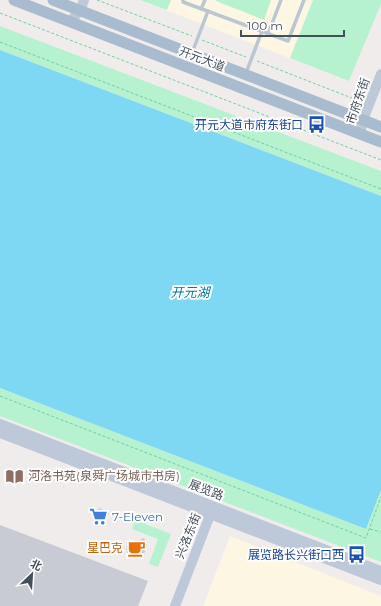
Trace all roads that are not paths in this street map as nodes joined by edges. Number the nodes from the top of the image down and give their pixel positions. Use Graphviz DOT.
graph roads {
  1 [pos="14,0"];
  2 [pos="53,0"];
  3 [pos="84,0"];
  4 [pos="184,0"];
  5 [pos="205,0"];
  6 [pos="281,0"];
  7 [pos="304,0"];
  8 [pos="76,6"];
  9 [pos="201,9"];
  10 [pos="208,11"];
  11 [pos="70,22"];
  12 [pos="262,32"];
  13 [pos="268,34"];
  14 [pos="192,54"];
  15 [pos="245,74"];
  16 [pos="381,74"];
  17 [pos="381,87"];
  18 [pos="366,121"];
  19 [pos="381,127"];
  20 [pos="360,134"];
  21 [pos="381,142"];
  22 [pos="0,424"];
  23 [pos="0,433"];
  24 [pos="214,513"];
  25 [pos="381,571"];
  26 [pos="381,580"];
  27 [pos="175,606"];
  28 [pos="181,606"];
  1 -- 11 [label="main road, 开元大道"];
  2 -- 8 [label="main road, 开元大道"];
  3 -- 8 [label="street"];
  4 -- 9 [label="lane"];
  5 -- 9 [label="lane"];
  6 -- 13 [label="lane"];
  7 -- 13 [label="lane"];
  8 -- 11 [label="street"];
  8 -- 14 [label="main road, 开元大道"];
  9 -- 10 [label="lane"];
  10 -- 12 [label="lane"];
  10 -- 14 [label="lane"];
  11 -- 20 [label="main road, 开元大道"];
  12 -- 13 [label="lane"];
  12 -- 15 [label="lane"];
  14 -- 15 [label="main road, 开元大道"];
  15 -- 18 [label="main road, 开元大道"];
  16 -- 18 [label="street, 市府东街"];
  17 -- 18 [label="street, 市府东街"];
  18 -- 19 [label="main road, 开元大道"];
  18 -- 20 [label="street, 市府东街"];
  20 -- 21 [label="main road, 开元大道"];
  22 -- 24 [label="street, 展览路"];
  23 -- 24 [label="street, 展览路"];
  24 -- 25 [label="street, 展览路"];
  24 -- 26 [label="street, 展览路"];
  24 -- 27 [label="street, 兴洛东街"];
  24 -- 28 [label="street, 兴洛东街"];
}
